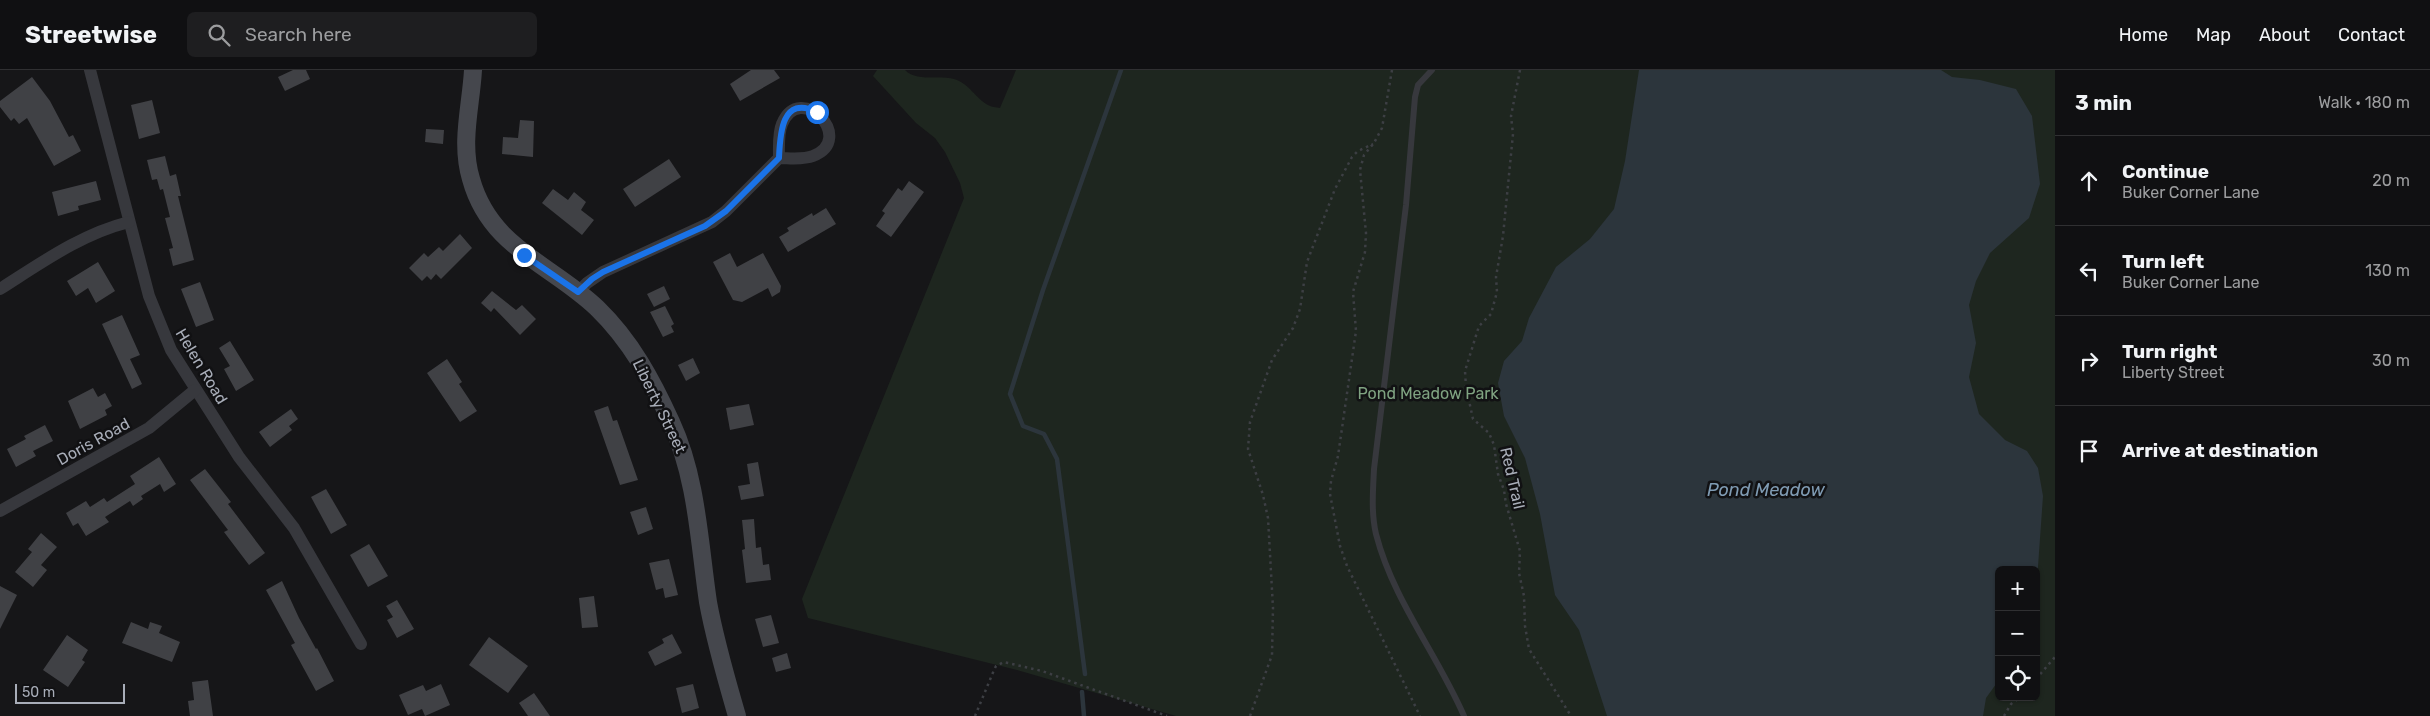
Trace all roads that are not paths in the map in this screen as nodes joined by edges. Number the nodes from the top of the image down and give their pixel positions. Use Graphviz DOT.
graph roads {
  1 [pos="90,70"];
  2 [pos="473,70"];
  3 [pos="1432,70"];
  4 [pos="779,158"];
  5 [pos="129,222"];
  6 [pos="0,289"];
  7 [pos="578,292"];
  8 [pos="195,390"];
  9 [pos="0,511"];
  10 [pos="361,644"];
  11 [pos="737,716"];
  12 [pos="1464,716"];
  1 -- 5 [label="street, Helen Road"];
  2 -- 7 [label="main road, Liberty Street"];
  3 -- 12 [label="lane"];
  4 -- 4 [label="street"];
  4 -- 7 [label="street"];
  5 -- 6 [label="street"];
  5 -- 8 [label="street, Helen Road"];
  7 -- 11 [label="main road, Liberty Street"];
  8 -- 9 [label="street, Doris Road"];
  8 -- 10 [label="street, Helen Road"];
}
